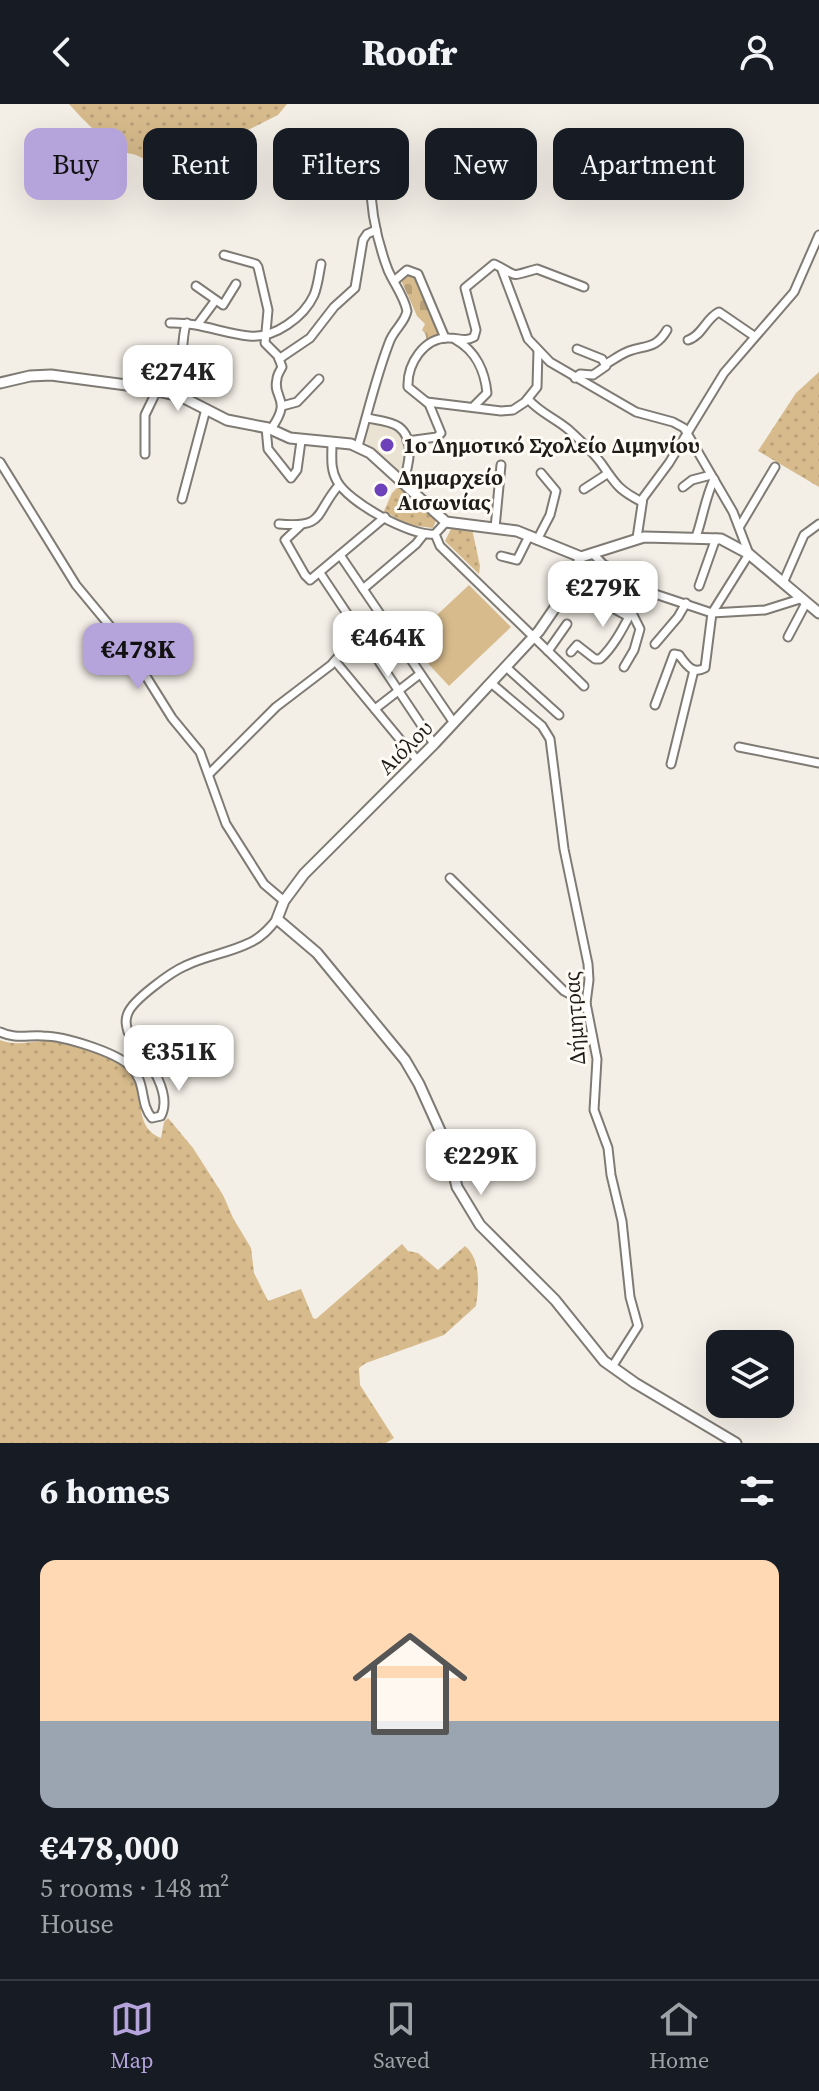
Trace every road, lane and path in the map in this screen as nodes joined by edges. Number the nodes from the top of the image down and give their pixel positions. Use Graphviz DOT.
graph roads {
  1 [pos="371,200"];
  2 [pos="376,230"];
  3 [pos="819,235"];
  4 [pos="224,255"];
  5 [pos="321,264"];
  6 [pos="502,270"];
  7 [pos="394,281"];
  8 [pos="236,284"];
  9 [pos="196,286"];
  10 [pos="584,287"];
  11 [pos="215,301"];
  12 [pos="170,323"];
  13 [pos="187,323"];
  14 [pos="198,324"];
  15 [pos="667,330"];
  16 [pos="267,335"];
  17 [pos="754,336"];
  18 [pos="448,338"];
  19 [pos="688,340"];
  20 [pos="577,349"];
  21 [pos="538,350"];
  22 [pos="279,359"];
  23 [pos="606,364"];
  24 [pos="575,378"];
  25 [pos="319,379"];
  26 [pos="0,383"];
  27 [pos="157,390"];
  28 [pos="180,396"];
  29 [pos="528,399"];
  30 [pos="427,402"];
  31 [pos="282,406"];
  32 [pos="473,407"];
  33 [pos="206,409"];
  34 [pos="367,418"];
  35 [pos="269,429"];
  36 [pos="687,432"];
  37 [pos="301,441"];
  38 [pos="407,441"];
  39 [pos="332,443"];
  40 [pos="358,446"];
  41 [pos="145,454"];
  42 [pos="0,462"];
  43 [pos="501,465"];
  44 [pos="775,467"];
  45 [pos="541,473"];
  46 [pos="607,474"];
  47 [pos="712,477"];
  48 [pos="403,484"];
  49 [pos="339,485"];
  50 [pos="683,487"];
  51 [pos="584,489"];
  52 [pos="182,499"];
  53 [pos="642,502"];
  54 [pos="385,517"];
  55 [pos="446,522"];
  56 [pos="279,524"];
  57 [pos="819,524"];
  58 [pos="300,526"];
  59 [pos="740,526"];
  60 [pos="495,528"];
  61 [pos="424,534"];
  62 [pos="435,534"];
  63 [pos="696,537"];
  64 [pos="533,538"];
  65 [pos="637,538"];
  66 [pos="716,538"];
  67 [pos="749,554"];
  68 [pos="340,555"];
  69 [pos="594,555"];
  70 [pos="501,556"];
  71 [pos="581,557"];
  72 [pos="320,573"];
  73 [pos="783,583"];
  74 [pos="646,586"];
  75 [pos="699,586"];
  76 [pos="363,589"];
  77 [pos="589,595"];
  78 [pos="803,601"];
  79 [pos="686,603"];
  80 [pos="819,612"];
  81 [pos="628,613"];
  82 [pos="712,613"];
  83 [pos="382,617"];
  84 [pos="567,624"];
  85 [pos="359,633"];
  86 [pos="534,637"];
  87 [pos="788,637"];
  88 [pos="655,644"];
  89 [pos="548,651"];
  90 [pos="571,652"];
  91 [pos="335,661"];
  92 [pos="506,667"];
  93 [pos="624,667"];
  94 [pos="694,670"];
  95 [pos="420,674"];
  96 [pos="491,683"];
  97 [pos="584,686"];
  98 [pos="398,691"];
  99 [pos="655,705"];
  100 [pos="375,709"];
  101 [pos="559,715"];
  102 [pos="454,723"];
  103 [pos="434,744"];
  104 [pos="739,747"];
  105 [pos="417,760"];
  106 [pos="819,763"];
  107 [pos="671,764"];
  108 [pos="210,773"];
  109 [pos="450,878"];
  110 [pos="284,901"];
  111 [pos="277,919"];
  112 [pos="586,1003"];
  113 [pos="0,1032"];
  114 [pos="612,1367"];
  115 [pos="736,1443"];
  1 -- 2 [label="street"];
  2 -- 7 [label="street"];
  2 -- 22 [label="street"];
  3 -- 17 [label="street"];
  4 -- 16 [label="street"];
  5 -- 16 [label="street"];
  6 -- 10 [label="street"];
  6 -- 18 [label="street"];
  6 -- 21 [label="street"];
  7 -- 18 [label="street"];
  7 -- 34 [label="street"];
  8 -- 11 [label="street"];
  9 -- 11 [label="street"];
  11 -- 14 [label="street"];
  12 -- 13 [label="street"];
  13 -- 14 [label="street"];
  13 -- 28 [label="street"];
  14 -- 16 [label="street"];
  15 -- 23 [label="street"];
  16 -- 22 [label="street"];
  17 -- 19 [label="street"];
  17 -- 36 [label="street"];
  18 -- 30 [label="street"];
  18 -- 32 [label="street"];
  20 -- 23 [label="street"];
  21 -- 24 [label="street"];
  21 -- 29 [label="street"];
  22 -- 31 [label="street"];
  23 -- 24 [label="street"];
  24 -- 36 [label="street"];
  25 -- 31 [label="street"];
  26 -- 27 [label="street"];
  27 -- 28 [label="street"];
  27 -- 41 [label="street"];
  28 -- 33 [label="street"];
  29 -- 32 [label="street"];
  29 -- 46 [label="street"];
  30 -- 32 [label="street"];
  30 -- 38 [label="street"];
  31 -- 35 [label="street"];
  33 -- 35 [label="street"];
  33 -- 52 [label="street"];
  34 -- 38 [label="street"];
  34 -- 40 [label="street"];
  35 -- 37 [label="street"];
  35 -- 37 [label="street"];
  36 -- 47 [label="street"];
  36 -- 53 [label="street"];
  37 -- 39 [label="street"];
  38 -- 48 [label="street"];
  39 -- 40 [label="street"];
  39 -- 49 [label="street"];
  40 -- 48 [label="street"];
  42 -- 108 [label="street"];
  43 -- 60 [label="street"];
  44 -- 59 [label="street"];
  45 -- 64 [label="street"];
  46 -- 51 [label="street"];
  46 -- 53 [label="street"];
  47 -- 50 [label="street"];
  47 -- 59 [label="street"];
  47 -- 63 [label="street"];
  48 -- 55 [label="street"];
  49 -- 54 [label="street"];
  49 -- 58 [label="street"];
  53 -- 65 [label="street"];
  54 -- 61 [label="street"];
  54 -- 68 [label="street"];
  55 -- 60 [label="street"];
  55 -- 62 [label="street"];
  56 -- 58 [label="street"];
  57 -- 73 [label="street"];
  58 -- 72 [label="street"];
  59 -- 67 [label="street"];
  60 -- 64 [label="street"];
  61 -- 62 [label="street"];
  61 -- 76 [label="street"];
  62 -- 86 [label="street"];
  63 -- 65 [label="street"];
  63 -- 66 [label="street"];
  64 -- 70 [label="street"];
  64 -- 71 [label="street"];
  65 -- 69 [label="street"];
  66 -- 67 [label="street"];
  66 -- 75 [label="street"];
  67 -- 73 [label="street"];
  67 -- 82 [label="street"];
  68 -- 72 [label="street"];
  68 -- 76 [label="street"];
  69 -- 71 [label="street"];
  69 -- 74 [label="street"];
  71 -- 86 [label="street, Αιόλου"];
  72 -- 85 [label="street"];
  73 -- 78 [label="street"];
  74 -- 79 [label="street"];
  74 -- 81 [label="street"];
  76 -- 83 [label="street"];
  77 -- 81 [label="street"];
  78 -- 80 [label="street"];
  78 -- 82 [label="street"];
  78 -- 87 [label="street"];
  79 -- 82 [label="street"];
  79 -- 88 [label="street"];
  81 -- 90 [label="street"];
  81 -- 93 [label="street"];
  82 -- 94 [label="street"];
  83 -- 85 [label="street"];
  83 -- 95 [label="street"];
  84 -- 89 [label="street"];
  85 -- 91 [label="street"];
  85 -- 98 [label="street"];
  86 -- 89 [label="street"];
  86 -- 92 [label="street, Αιόλου"];
  89 -- 97 [label="street"];
  91 -- 100 [label="street"];
  91 -- 108 [label="street"];
  92 -- 96 [label="street, Αιόλου"];
  92 -- 101 [label="street"];
  94 -- 99 [label="street"];
  94 -- 107 [label="street"];
  95 -- 98 [label="street"];
  95 -- 102 [label="street"];
  96 -- 102 [label="street, Αιόλου"];
  96 -- 112 [label="street, Δήμητρας"];
  98 -- 100 [label="street"];
  98 -- 103 [label="street"];
  100 -- 105 [label="street"];
  102 -- 103 [label="street, Αιόλου"];
  103 -- 105 [label="street, Αιόλου"];
  104 -- 106 [label="street"];
  105 -- 110 [label="street, Αιόλου"];
  108 -- 110 [label="street"];
  109 -- 112 [label="street"];
  110 -- 111 [label="street, Αιόλου"];
  111 -- 113 [label="street"];
  111 -- 114 [label="street"];
  112 -- 114 [label="street, Δήμητρας"];
  114 -- 115 [label="street"];
}
